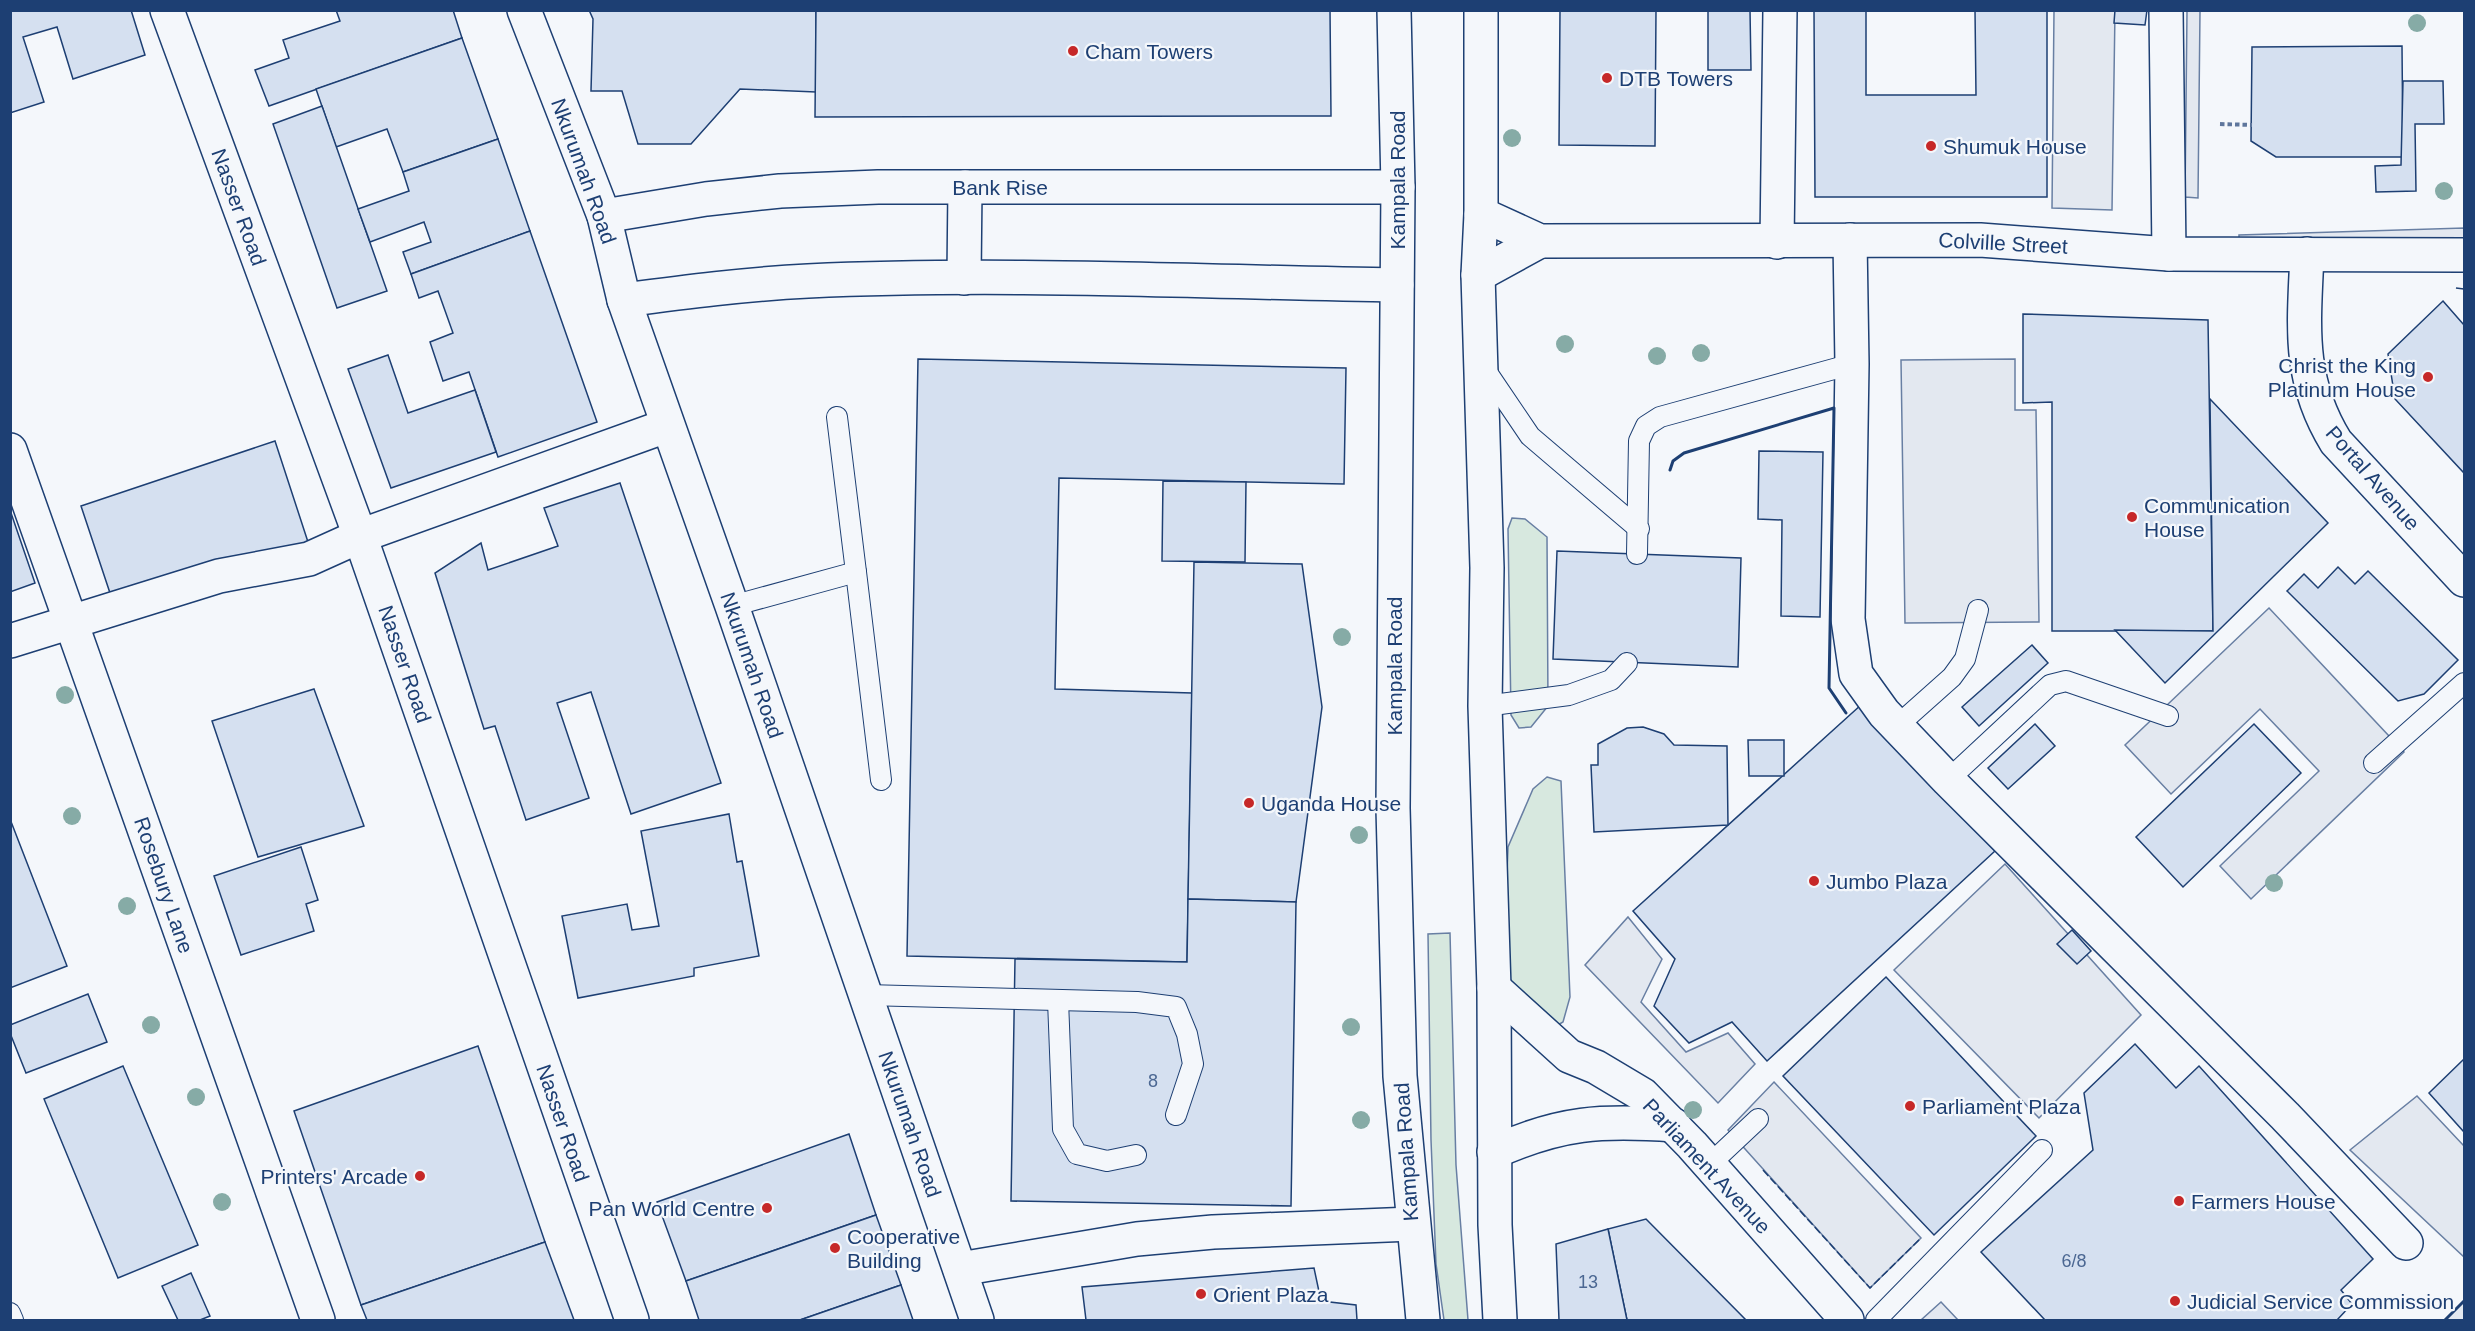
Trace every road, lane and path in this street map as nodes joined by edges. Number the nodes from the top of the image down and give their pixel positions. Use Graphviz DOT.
graph roads {
  1 [pos="167,10"];
  2 [pos="524,10"];
  3 [pos="1394,10"];
  4 [pos="1481,10"];
  5 [pos="1780,10"];
  6 [pos="2166,10"];
  7 [pos="2220,124"];
  8 [pos="2252,125"];
  9 [pos="1398,187"];
  10 [pos="965,188"];
  11 [pos="1481,214"];
  12 [pos="604,216"];
  13 [pos="1850,240"];
  14 [pos="1540,241"];
  15 [pos="1777,242"];
  16 [pos="2169,254"];
  17 [pos="2307,254"];
  18 [pos="2464,255"];
  19 [pos="1478,275"];
  20 [pos="964,278"];
  21 [pos="1397,285"];
  22 [pos="624,300"];
  23 [pos="1481,363"];
  24 [pos="1852,364"];
  25 [pos="837,417"];
  26 [pos="666,426"];
  27 [pos="10,450"];
  28 [pos="1639,529"];
  29 [pos="360,536"];
  30 [pos="1637,554"];
  31 [pos="856,572"];
  32 [pos="2464,580"];
  33 [pos="732,606"];
  34 [pos="1978,610"];
  35 [pos="72,622"];
  36 [pos="10,641"];
  37 [pos="1627,663"];
  38 [pos="2464,684"];
  39 [pos="1485,706"];
  40 [pos="2168,716"];
  41 [pos="1897,726"];
  42 [pos="2374,763"];
  43 [pos="881,780"];
  44 [pos="1948,780"];
  45 [pos="1494,988"];
  46 [pos="866,995"];
  47 [pos="1058,1000"];
  48 [pos="1176,1115"];
  49 [pos="1758,1119"];
  50 [pos="1674,1125"];
  51 [pos="2042,1150"];
  52 [pos="1494,1152"];
  53 [pos="1136,1155"];
  54 [pos="1709,1165"];
  55 [pos="1412,1224"];
  56 [pos="2406,1243"];
  57 [pos="960,1269"];
  58 [pos="10,1313"];
  59 [pos="13,1320"];
  60 [pos="318,1320"];
  61 [pos="632,1320"];
  62 [pos="977,1320"];
  63 [pos="1423,1320"];
  64 [pos="1500,1320"];
  65 [pos="1847,1320"];
  66 [pos="1876,1320"];
  1 -- 29 [label="street, Nasser Road"];
  2 -- 12 [label="street, Nkurumah Road"];
  3 -- 9 [label="street, Kampala Road"];
  4 -- 11 [label="street"];
  5 -- 15 [label="street"];
  6 -- 16 [label="street"];
  7 -- 8 [label="path"];
  9 -- 10 [label="street, Bank Rise"];
  9 -- 21 [label="street, Kampala Road"];
  10 -- 12 [label="street, Bank Rise"];
  10 -- 20 [label="street"];
  11 -- 14 [label="street, Colville Street"];
  11 -- 19 [label="street"];
  12 -- 22 [label="street, Nkurumah Road"];
  13 -- 15 [label="street, Colville Street"];
  13 -- 16 [label="street, Colville Street"];
  13 -- 24 [label="street"];
  14 -- 15 [label="street, Colville Street"];
  14 -- 19 [label="street, Colville Street"];
  16 -- 17 [label="street, Colville Street"];
  17 -- 18 [label="street, Colville Street"];
  17 -- 32 [label="street, Portal Avenue"];
  19 -- 23 [label="street"];
  20 -- 21 [label="street"];
  20 -- 22 [label="street"];
  21 -- 55 [label="street, Kampala Road"];
  22 -- 26 [label="street, Nkurumah Road"];
  23 -- 28 [label="lane"];
  23 -- 39 [label="street"];
  24 -- 28 [label="lane"];
  24 -- 41 [label="street"];
  25 -- 31 [label="lane"];
  26 -- 29 [label="street"];
  26 -- 33 [label="street, Nkurumah Road"];
  27 -- 35 [label="street, Rosebury Lane"];
  28 -- 30 [label="lane"];
  29 -- 35 [label="street"];
  29 -- 61 [label="street, Nasser Road"];
  31 -- 33 [label="lane"];
  31 -- 43 [label="lane"];
  33 -- 46 [label="street, Nkurumah Road"];
  34 -- 41 [label="lane"];
  35 -- 36 [label="street"];
  35 -- 60 [label="street, Rosebury Lane"];
  37 -- 39 [label="lane"];
  38 -- 42 [label="lane"];
  39 -- 45 [label="street"];
  40 -- 44 [label="lane"];
  41 -- 44 [label="street"];
  44 -- 56 [label="street"];
  45 -- 50 [label="street, Parliament Avenue"];
  45 -- 52 [label="street"];
  46 -- 47 [label="lane"];
  46 -- 57 [label="street, Nkurumah Road"];
  47 -- 48 [label="lane"];
  47 -- 53 [label="lane"];
  49 -- 54 [label="lane"];
  50 -- 52 [label="street"];
  50 -- 54 [label="street, Parliament Avenue"];
  51 -- 66 [label="lane"];
  52 -- 64 [label="street"];
  54 -- 65 [label="street, Parliament Avenue"];
  55 -- 57 [label="street"];
  55 -- 63 [label="street, Kampala Road"];
  57 -- 62 [label="street, Nkurumah Road"];
  58 -- 59 [label="lane"];
}
